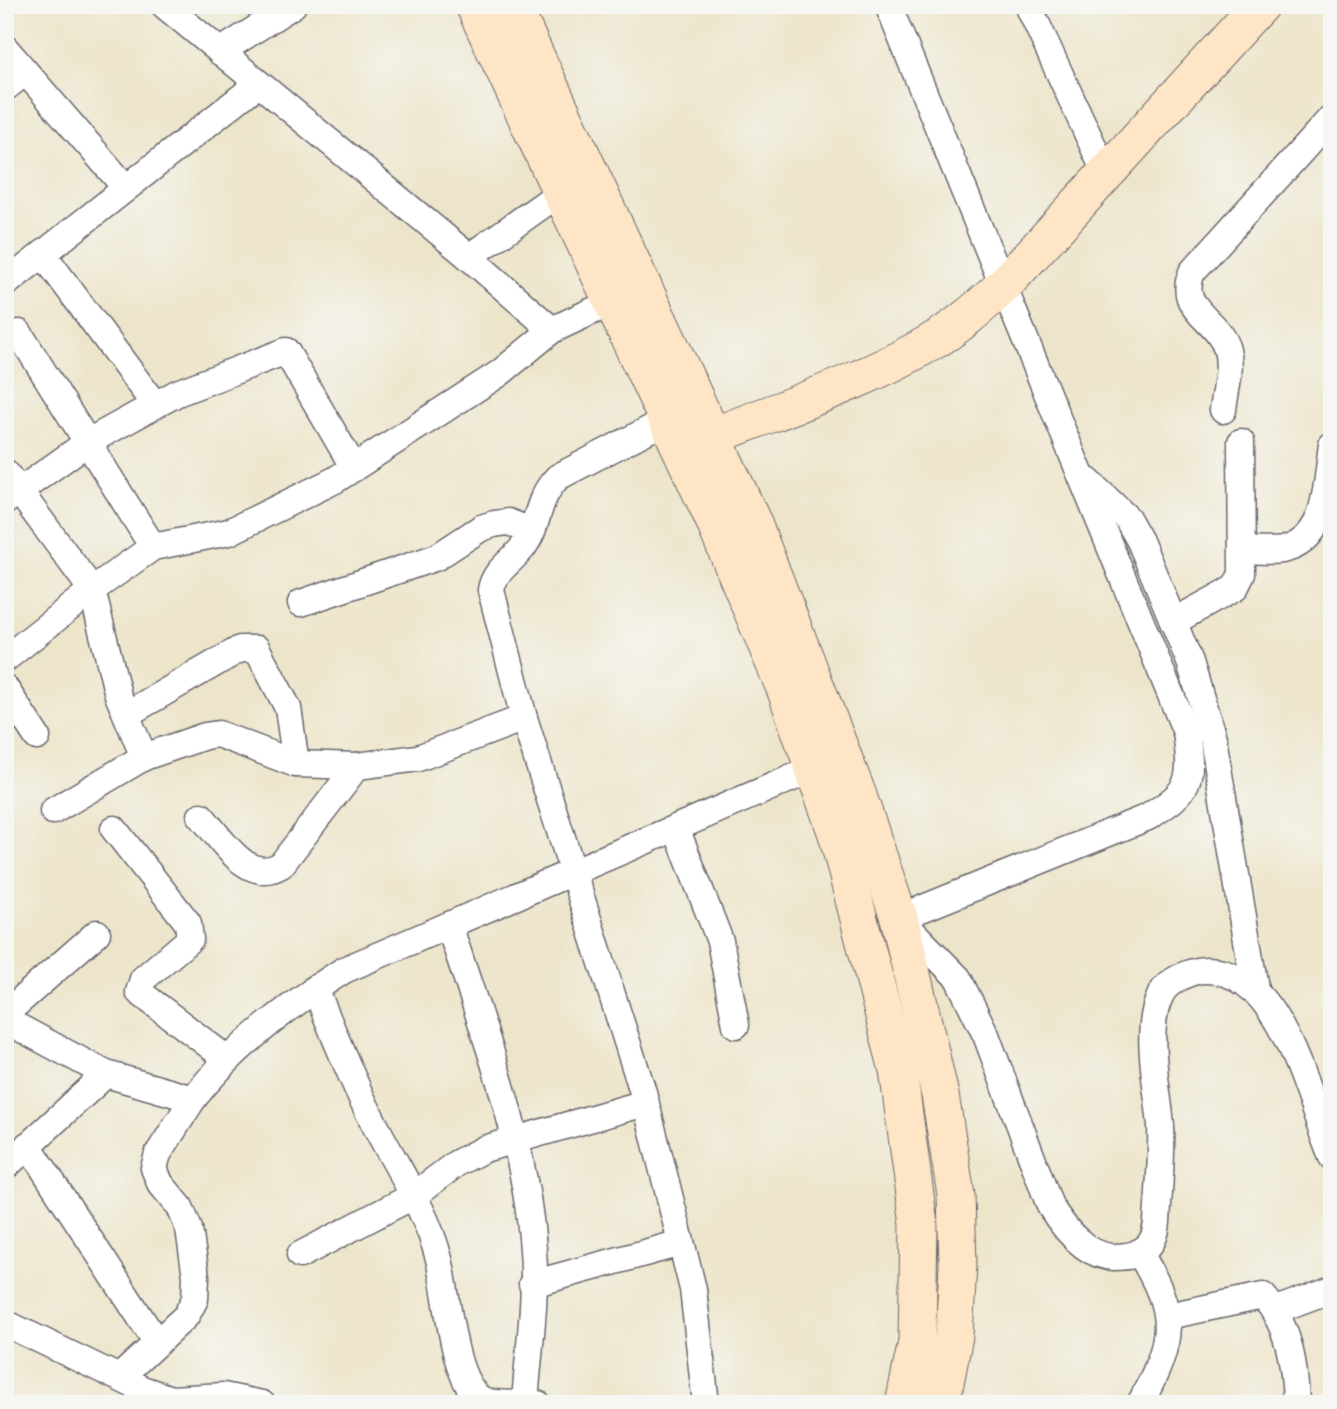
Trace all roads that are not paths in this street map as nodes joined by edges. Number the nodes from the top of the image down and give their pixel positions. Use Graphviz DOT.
graph roads {
  1 [pos="164,5"];
  2 [pos="293,5"];
  3 [pos="474,5"];
  4 [pos="512,5"];
  5 [pos="888,5"];
  6 [pos="1028,5"];
  7 [pos="1260,5"];
  8 [pos="5,48"];
  9 [pos="220,52"];
  10 [pos="15,80"];
  11 [pos="258,84"];
  12 [pos="1332,117"];
  13 [pos="1106,174"];
  14 [pos="126,188"];
  15 [pos="561,192"];
  16 [pos="43,254"];
  17 [pos="469,257"];
  18 [pos="5,284"];
  19 [pos="1004,285"];
  20 [pos="612,302"];
  21 [pos="552,330"];
  22 [pos="19,333"];
  23 [pos="155,405"];
  24 [pos="1223,410"];
  25 [pos="667,420"];
  26 [pos="710,437"];
  27 [pos="88,442"];
  28 [pos="1241,442"];
  29 [pos="1332,445"];
  30 [pos="354,468"];
  31 [pos="1082,475"];
  32 [pos="10,488"];
  33 [pos="531,531"];
  34 [pos="153,547"];
  35 [pos="1243,550"];
  36 [pos="92,590"];
  37 [pos="301,603"];
  38 [pos="1173,622"];
  39 [pos="5,659"];
  40 [pos="5,688"];
  41 [pos="127,714"];
  42 [pos="524,718"];
  43 [pos="37,737"];
  44 [pos="144,757"];
  45 [pos="296,764"];
  46 [pos="357,766"];
  47 [pos="813,769"];
  48 [pos="53,811"];
  49 [pos="201,816"];
  50 [pos="676,828"];
  51 [pos="114,829"];
  52 [pos="572,874"];
  53 [pos="899,918"];
  54 [pos="449,925"];
  55 [pos="97,933"];
  56 [pos="315,988"];
  57 [pos="1255,988"];
  58 [pos="5,1014"];
  59 [pos="5,1020"];
  60 [pos="736,1025"];
  61 [pos="228,1059"];
  62 [pos="106,1074"];
  63 [pos="193,1099"];
  64 [pos="645,1103"];
  65 [pos="514,1138"];
  66 [pos="28,1145"];
  67 [pos="1332,1157"];
  68 [pos="5,1167"];
  69 [pos="413,1196"];
  70 [pos="681,1243"];
  71 [pos="1139,1252"];
  72 [pos="300,1255"];
  73 [pos="532,1284"];
  74 [pos="1332,1289"];
  75 [pos="1276,1310"];
  76 [pos="1168,1316"];
  77 [pos="5,1324"];
  78 [pos="157,1343"];
  79 [pos="120,1377"];
  80 [pos="170,1401"];
  81 [pos="530,1403"];
  82 [pos="262,1404"];
  83 [pos="706,1404"];
  84 [pos="904,1404"];
  85 [pos="941,1404"];
  86 [pos="1140,1404"];
  87 [pos="1296,1404"];
  1 -- 9 [label="street"];
  2 -- 9 [label="street"];
  3 -- 15 [label="main road"];
  4 -- 26 [label="main road"];
  5 -- 19 [label="street"];
  6 -- 13 [label="street"];
  7 -- 13 [label="main road"];
  8 -- 10 [label="street"];
  9 -- 11 [label="street"];
  10 -- 14 [label="street"];
  11 -- 14 [label="street"];
  11 -- 17 [label="street"];
  12 -- 24 [label="street"];
  13 -- 19 [label="main road"];
  14 -- 16 [label="street"];
  15 -- 17 [label="street"];
  15 -- 20 [label="main road"];
  16 -- 18 [label="street"];
  16 -- 23 [label="street"];
  17 -- 21 [label="street"];
  19 -- 26 [label="main road"];
  19 -- 31 [label="street"];
  20 -- 21 [label="street"];
  20 -- 25 [label="main road"];
  21 -- 30 [label="street"];
  22 -- 27 [label="street"];
  23 -- 27 [label="street"];
  23 -- 30 [label="street"];
  25 -- 33 [label="street"];
  25 -- 47 [label="main road"];
  26 -- 53 [label="main road"];
  27 -- 32 [label="street"];
  27 -- 34 [label="street"];
  28 -- 35 [label="street"];
  29 -- 35 [label="street"];
  30 -- 34 [label="street"];
  31 -- 38 [label="street"];
  31 -- 53 [label="street"];
  32 -- 36 [label="street"];
  33 -- 37 [label="street"];
  33 -- 42 [label="street"];
  34 -- 36 [label="street"];
  35 -- 38 [label="street"];
  36 -- 39 [label="street"];
  36 -- 41 [label="street"];
  38 -- 57 [label="street"];
  40 -- 43 [label="street"];
  41 -- 44 [label="street"];
  41 -- 45 [label="street"];
  42 -- 46 [label="street"];
  42 -- 52 [label="street"];
  44 -- 45 [label="street"];
  44 -- 48 [label="street"];
  45 -- 46 [label="street"];
  46 -- 49 [label="street"];
  47 -- 50 [label="street"];
  47 -- 84 [label="main road"];
  50 -- 52 [label="street"];
  50 -- 60 [label="street"];
  51 -- 61 [label="street"];
  52 -- 54 [label="street"];
  52 -- 64 [label="street"];
  53 -- 71 [label="street"];
  53 -- 85 [label="main road"];
  54 -- 56 [label="street"];
  54 -- 65 [label="street"];
  55 -- 58 [label="street"];
  56 -- 61 [label="street"];
  56 -- 69 [label="street"];
  57 -- 67 [label="street"];
  57 -- 71 [label="street"];
  59 -- 62 [label="street"];
  61 -- 63 [label="street"];
  62 -- 63 [label="street"];
  62 -- 66 [label="street"];
  63 -- 78 [label="street"];
  64 -- 65 [label="street"];
  64 -- 70 [label="street"];
  65 -- 69 [label="street"];
  65 -- 73 [label="street"];
  66 -- 68 [label="street"];
  66 -- 78 [label="street"];
  69 -- 72 [label="street"];
  69 -- 81 [label="street"];
  70 -- 73 [label="street"];
  70 -- 83 [label="street"];
  71 -- 76 [label="street"];
  73 -- 81 [label="street"];
  74 -- 75 [label="street"];
  75 -- 76 [label="street"];
  75 -- 87 [label="street"];
  76 -- 86 [label="street"];
  77 -- 79 [label="street"];
  78 -- 79 [label="street"];
  79 -- 80 [label="street"];
  80 -- 82 [label="street"];
}
